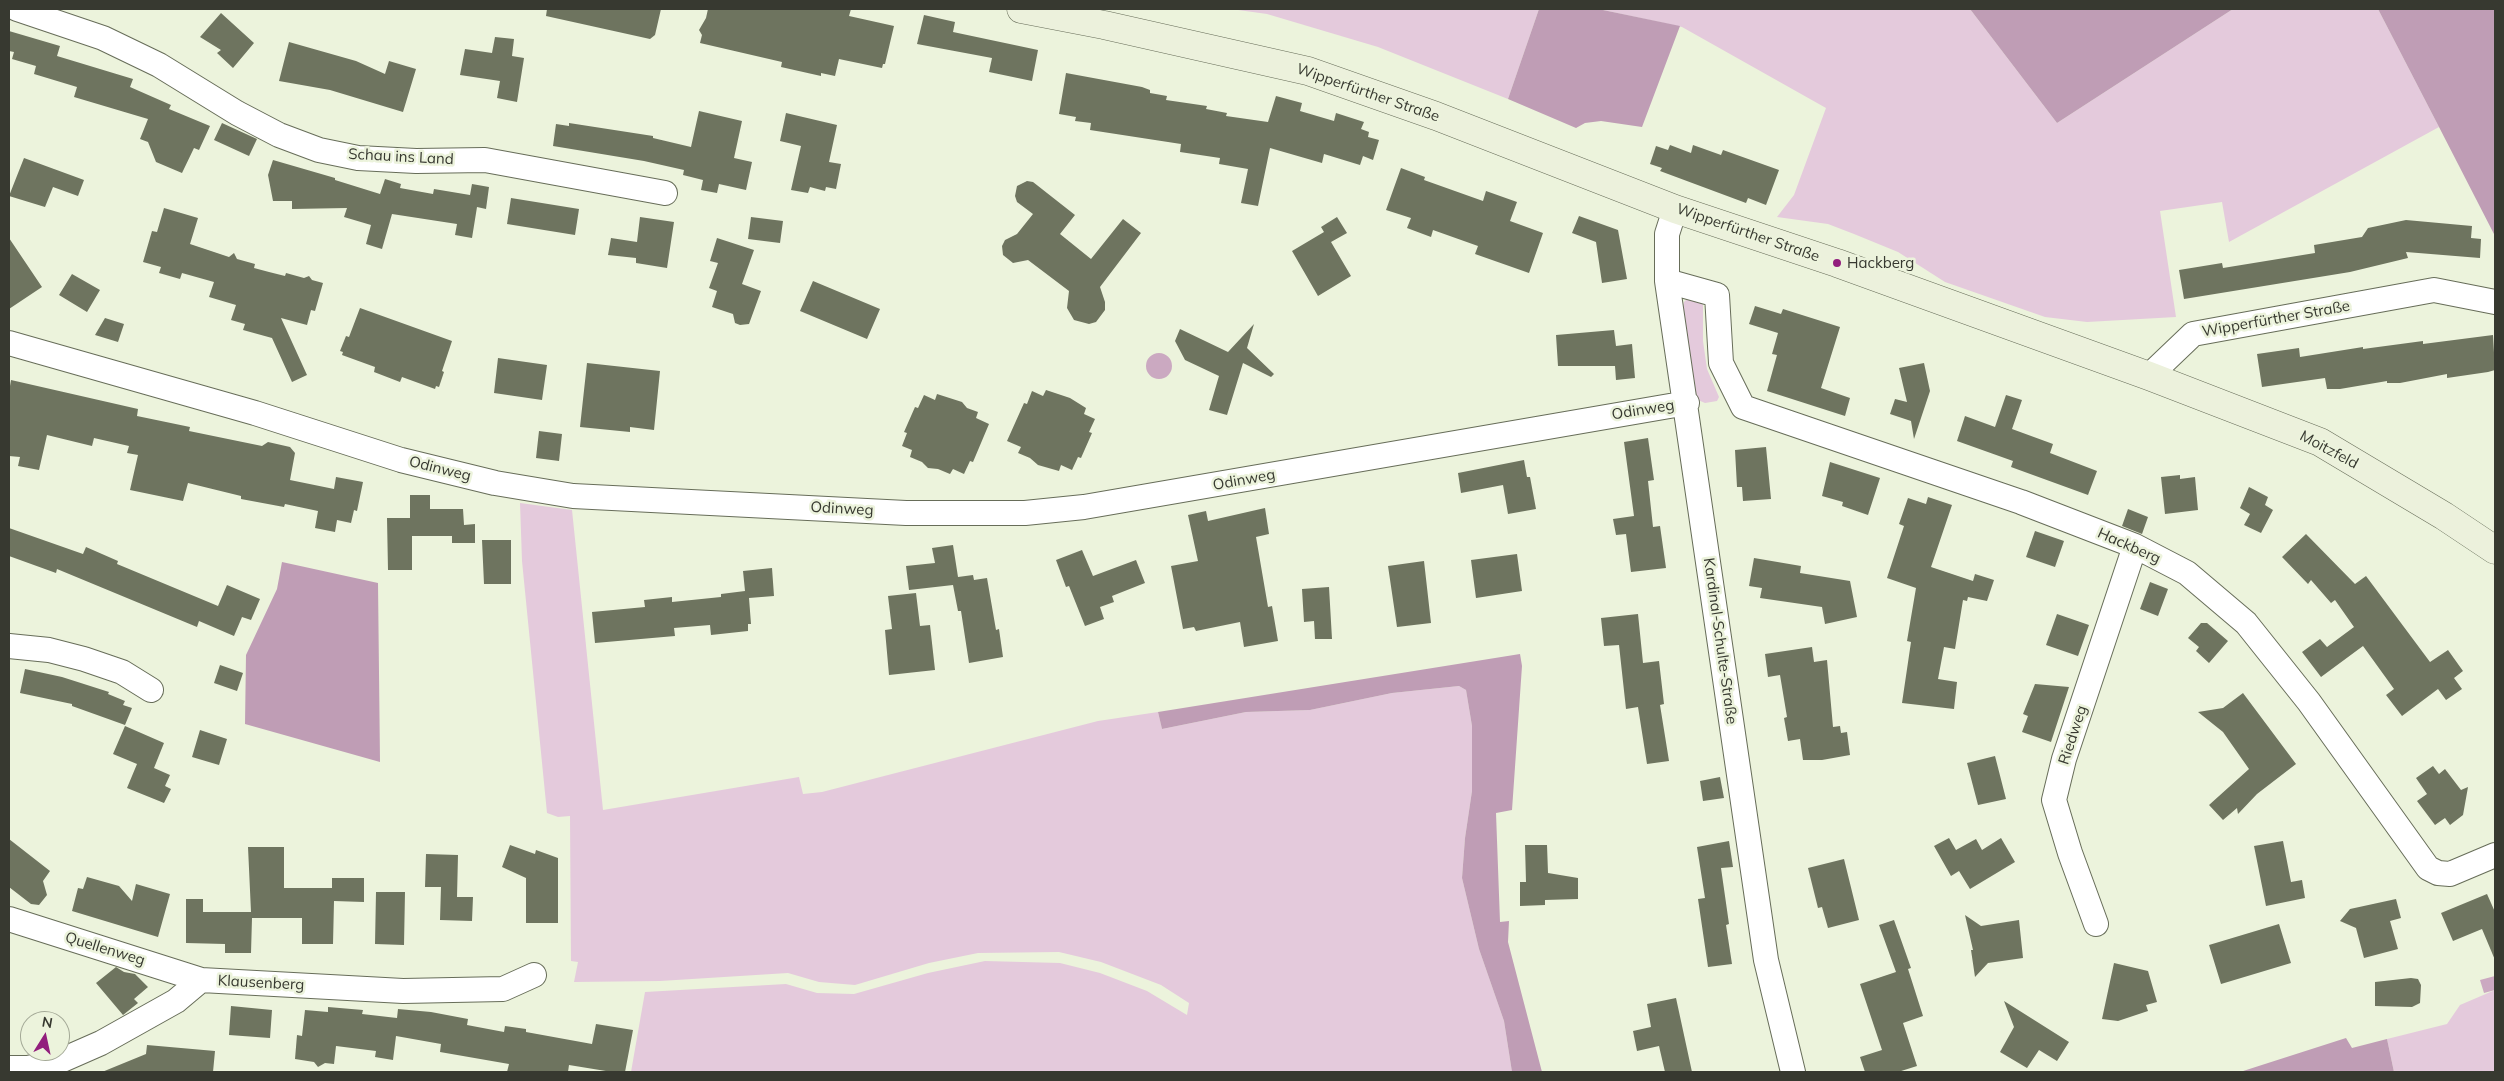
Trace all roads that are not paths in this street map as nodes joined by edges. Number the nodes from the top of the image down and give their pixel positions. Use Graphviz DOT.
graph roads {
  1 [pos="17,9"];
  2 [pos="1021,9"];
  3 [pos="665,193"];
  4 [pos="1675,209"];
  5 [pos="1667,281"];
  6 [pos="2495,302"];
  7 [pos="9,342"];
  8 [pos="2149,376"];
  9 [pos="1686,404"];
  10 [pos="2135,546"];
  11 [pos="2495,550"];
  12 [pos="9,646"];
  13 [pos="151,690"];
  14 [pos="2495,855"];
  15 [pos="9,919"];
  16 [pos="2096,924"];
  17 [pos="534,975"];
  18 [pos="201,980"];
  19 [pos="9,1068"];
  20 [pos="1793,1072"];
  1 -- 3 [label="street, Schau ins Land"];
  2 -- 4 [label="main road, Wipperfürther Straße"];
  4 -- 5 [label="street, Kardinal-Schulte-Straße"];
  4 -- 8 [label="main road, Wipperfürther Straße"];
  5 -- 9 [label="street, Kardinal-Schulte-Straße"];
  5 -- 10 [label="street, Hackberg"];
  6 -- 8 [label="street, Wipperfürther Straße"];
  7 -- 9 [label="street, Odinweg"];
  8 -- 11 [label="main road, Moitzfeld"];
  9 -- 20 [label="street, Kardinal-Schulte-Straße"];
  10 -- 14 [label="street, Hackberg"];
  10 -- 16 [label="street, Riedweg"];
  12 -- 13 [label="street"];
  15 -- 18 [label="street, Quellenweg"];
  17 -- 18 [label="street, Klausenberg"];
  18 -- 19 [label="street, Klausenberg"];
}
